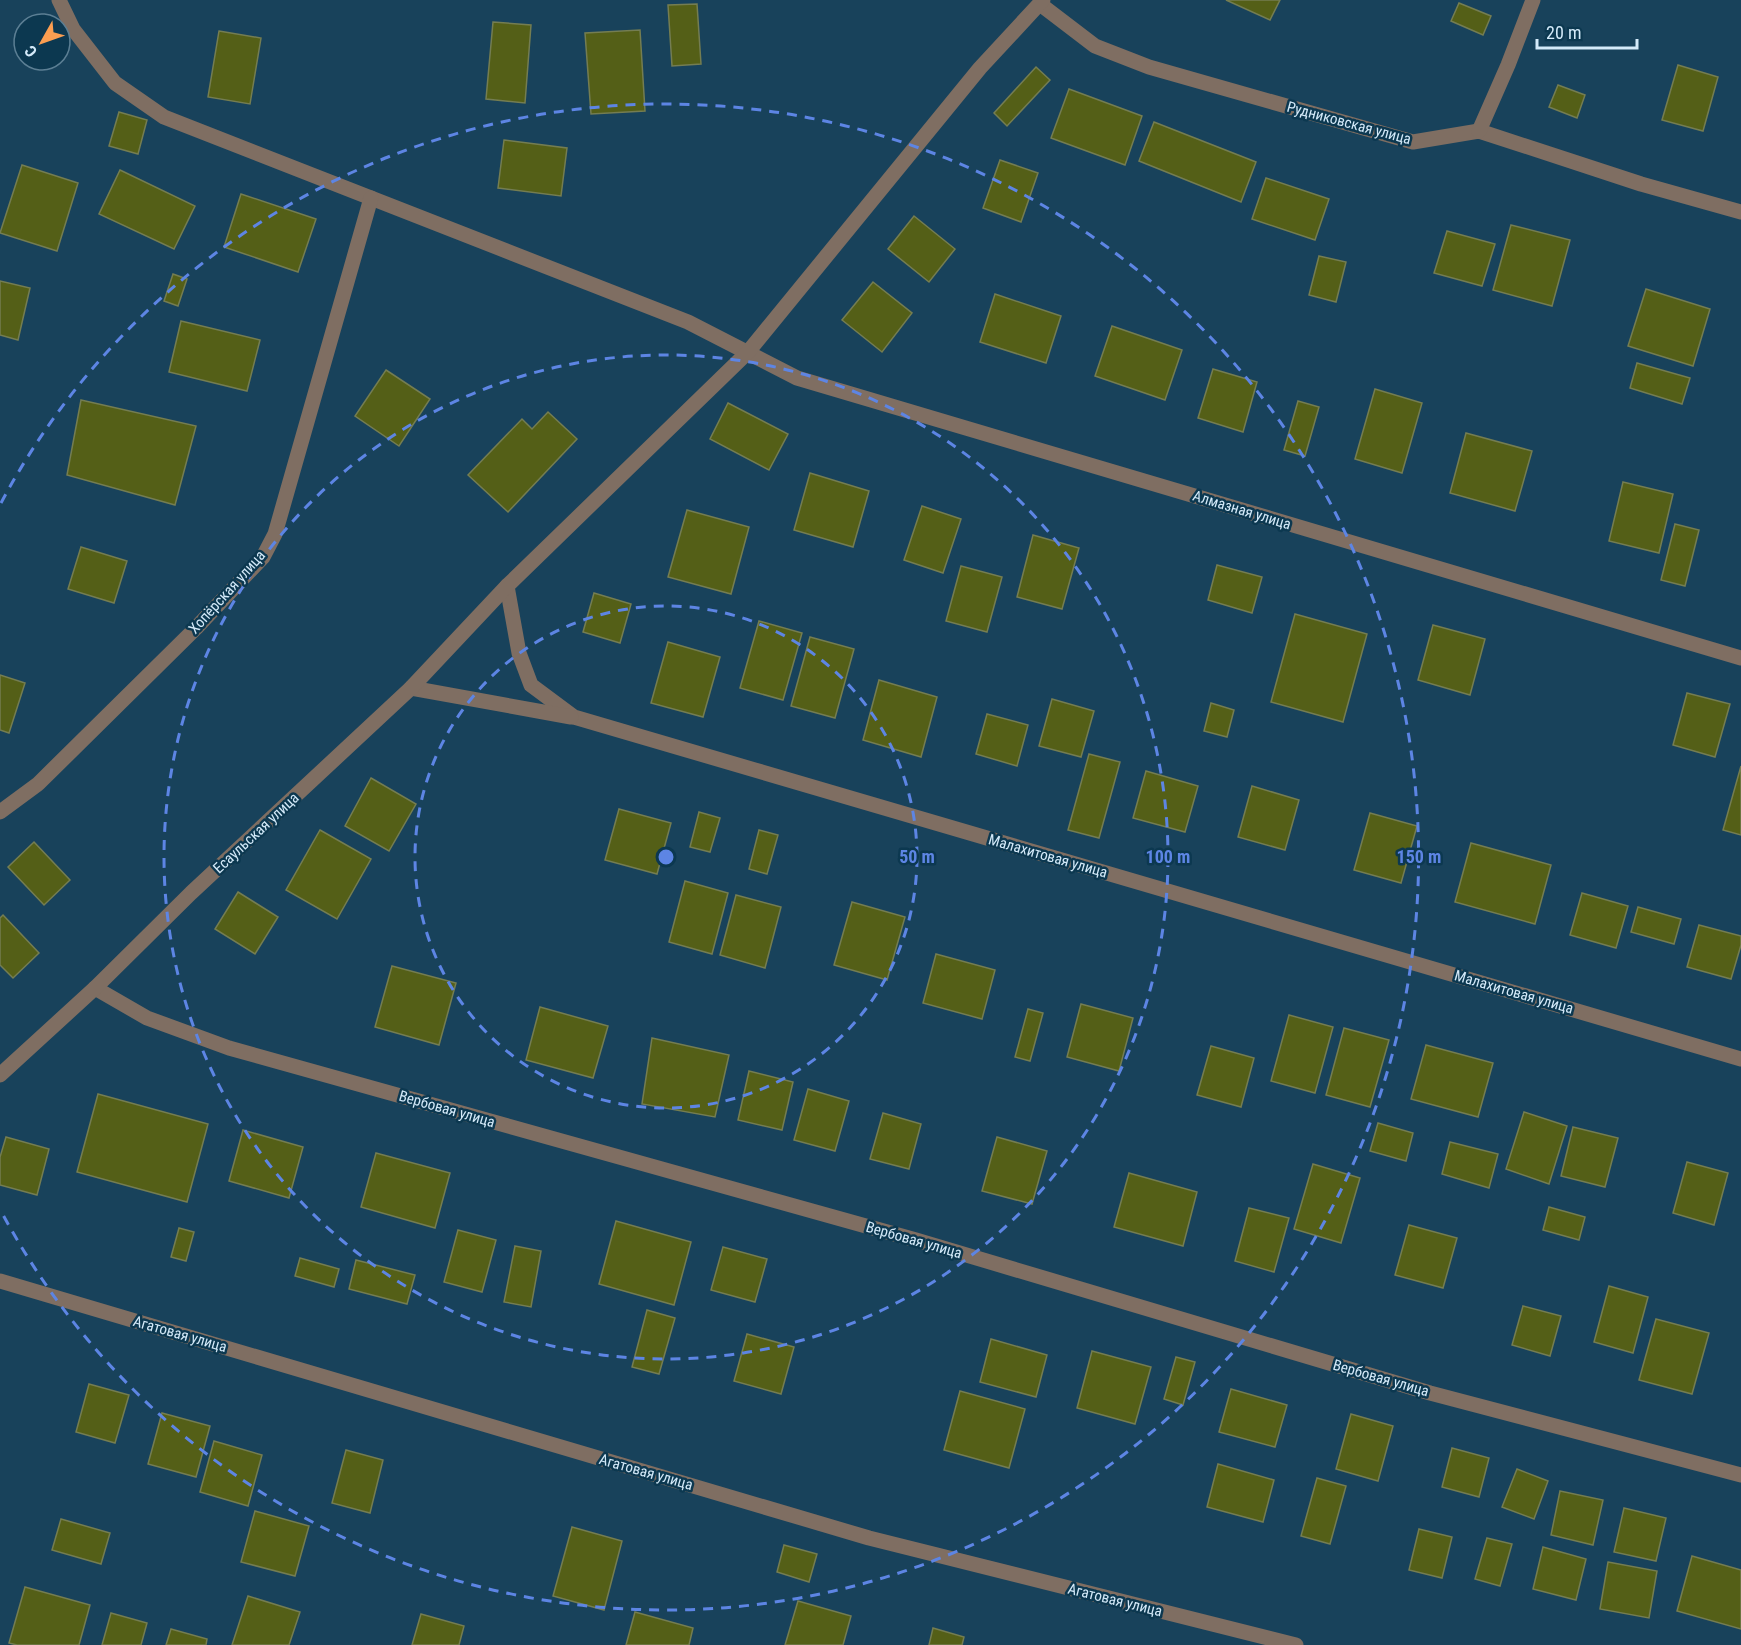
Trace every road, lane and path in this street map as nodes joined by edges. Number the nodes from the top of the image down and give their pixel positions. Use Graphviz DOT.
graph roads {
  1 [pos="58,0"];
  2 [pos="1533,0"];
  3 [pos="1042,2"];
  4 [pos="1479,131"];
  5 [pos="372,198"];
  6 [pos="1741,212"];
  7 [pos="748,352"];
  8 [pos="507,586"];
  9 [pos="1741,658"];
  10 [pos="411,688"];
  11 [pos="574,717"];
  12 [pos="0,812"];
  13 [pos="95,988"];
  14 [pos="1741,1059"];
  15 [pos="0,1075"];
  16 [pos="0,1281"];
  17 [pos="1741,1475"];
  18 [pos="1296,1645"];
  1 -- 5 [label="street, Алмазная улица"];
  2 -- 4 [label="street"];
  3 -- 4 [label="street, Рудниковская улица"];
  3 -- 7 [label="street, Есаульская улица"];
  4 -- 6 [label="street, Рудниковская улица"];
  5 -- 7 [label="street, Алмазная улица"];
  5 -- 12 [label="street, Хопёрская улица"];
  7 -- 8 [label="street, Есаульская улица"];
  7 -- 9 [label="street, Алмазная улица"];
  8 -- 10 [label="street, Есаульская улица"];
  8 -- 11 [label="street, Малахитовая улица"];
  10 -- 11 [label="street"];
  10 -- 13 [label="street, Есаульская улица"];
  11 -- 14 [label="street, Малахитовая улица"];
  13 -- 15 [label="street, Есаульская улица"];
  13 -- 17 [label="street, Вербовая улица"];
  16 -- 18 [label="street, Агатовая улица"];
}
